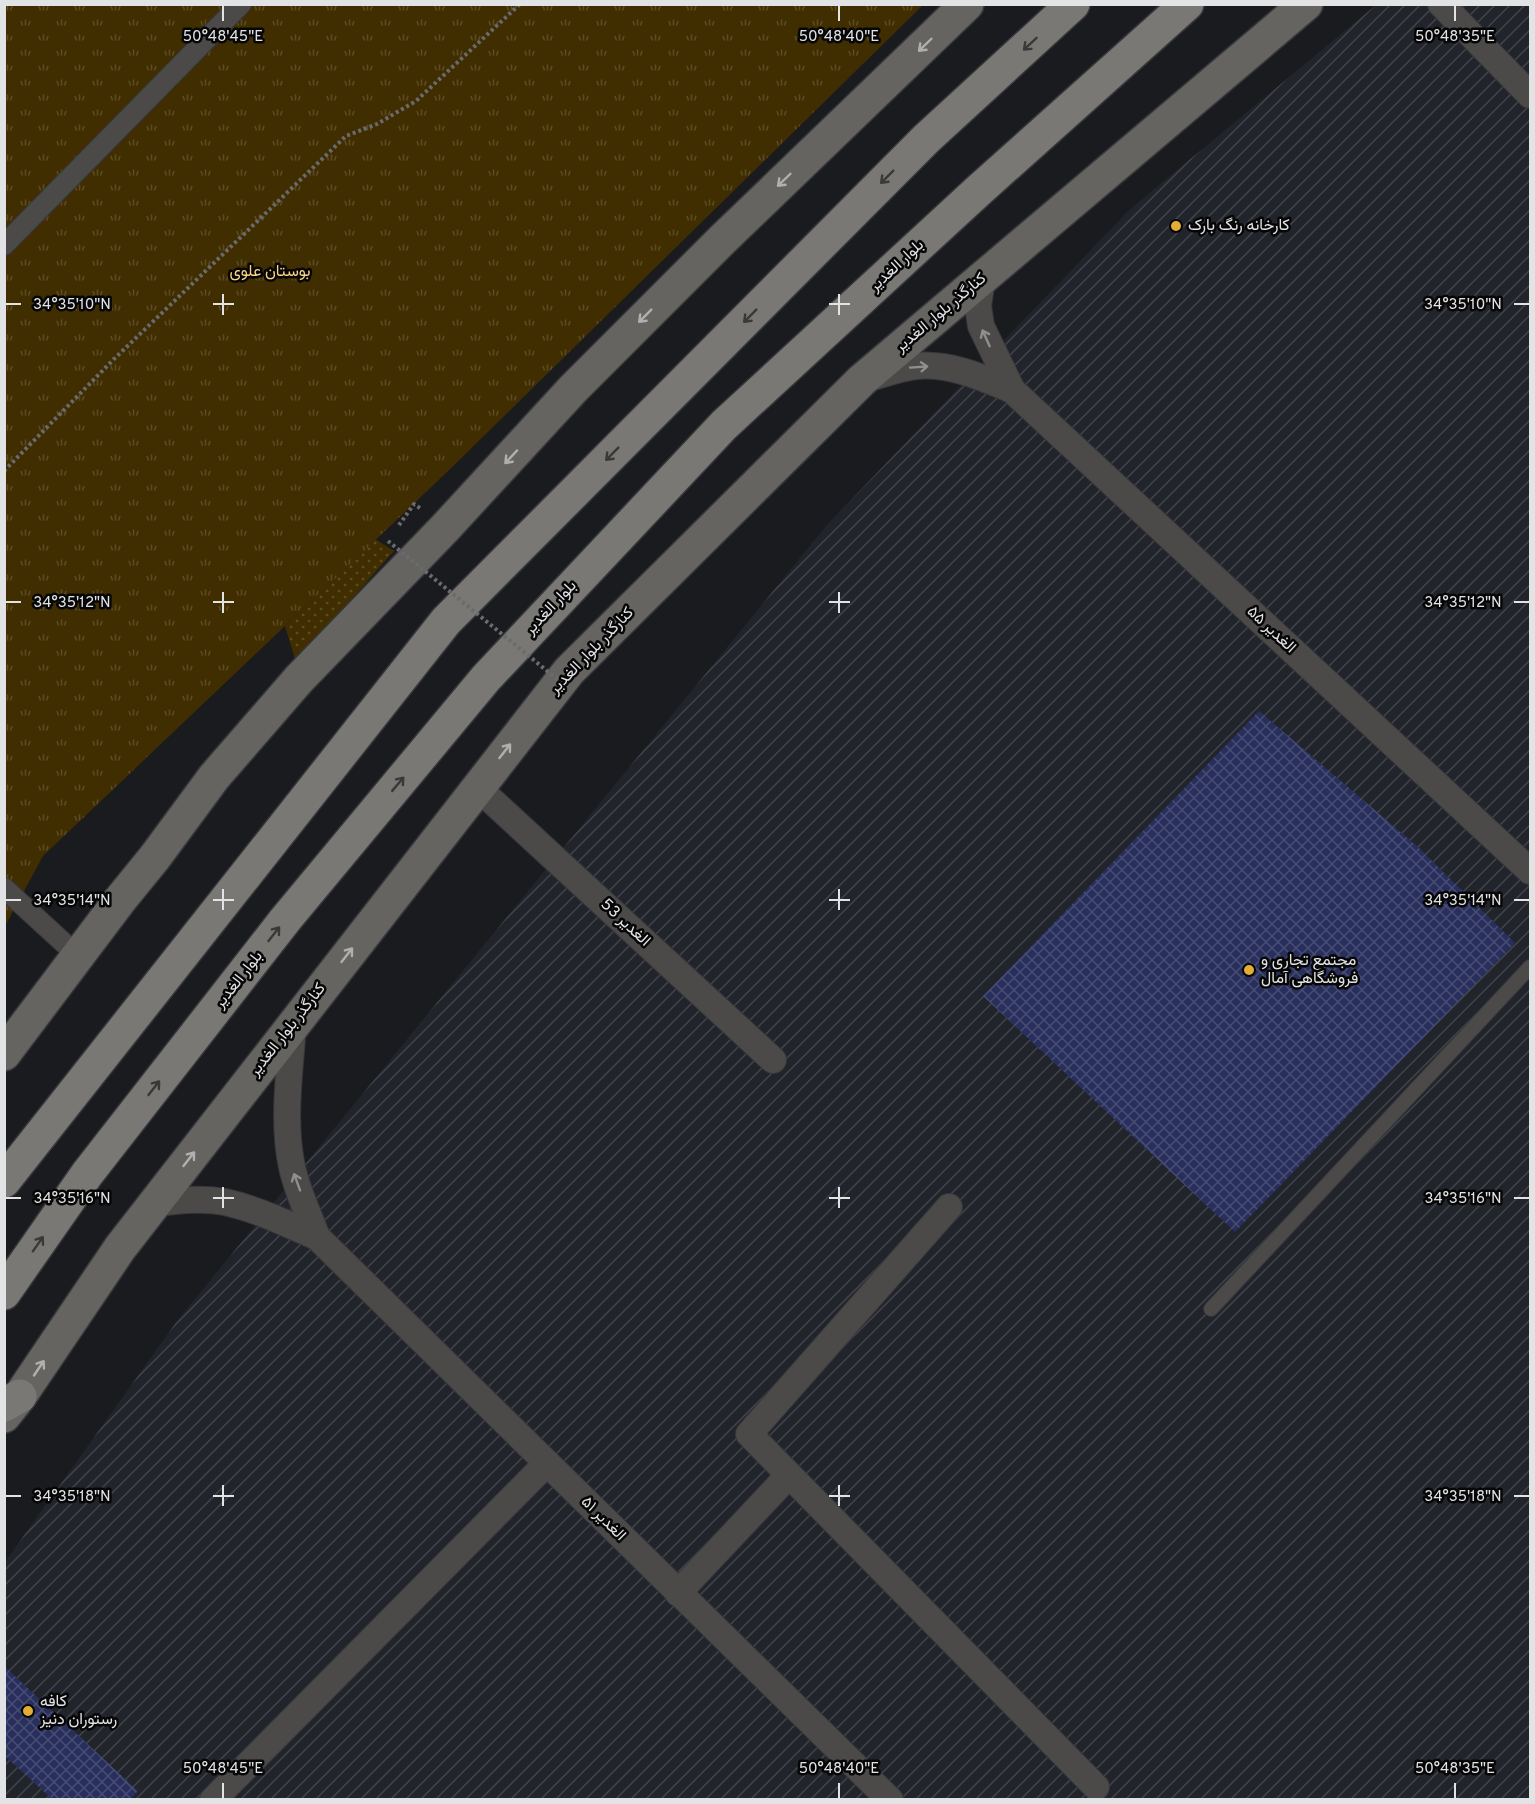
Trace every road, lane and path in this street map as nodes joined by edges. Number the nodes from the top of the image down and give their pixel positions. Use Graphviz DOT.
graph roads {
  1 [pos="241,4"];
  2 [pos="520,4"];
  3 [pos="968,4"];
  4 [pos="1073,4"];
  5 [pos="1187,4"];
  6 [pos="1306,4"];
  7 [pos="1441,4"];
  8 [pos="1530,95"];
  9 [pos="4,244"];
  10 [pos="982,279"];
  11 [pos="862,380"];
  12 [pos="1012,390"];
  13 [pos="4,471"];
  14 [pos="388,541"];
  15 [pos="568,688"];
  16 [pos="477,787"];
  17 [pos="1530,871"];
  18 [pos="4,888"];
  19 [pos="78,956"];
  20 [pos="1530,967"];
  21 [pos="293,1024"];
  22 [pos="4,1054"];
  23 [pos="773,1060"];
  24 [pos="42,1134"];
  25 [pos="4,1161"];
  26 [pos="4,1181"];
  27 [pos="154,1204"];
  28 [pos="949,1207"];
  29 [pos="317,1237"];
  30 [pos="4,1293"];
  31 [pos="1211,1309"];
  32 [pos="10,1406"];
  33 [pos="547,1463"];
  34 [pos="789,1475"];
  35 [pos="678,1593"];
  36 [pos="1096,1787"];
  37 [pos="213,1800"];
  38 [pos="890,1800"];
  1 -- 9 [label="street"];
  2 -- 13 [label="path"];
  3 -- 19 [label="main road, one-way"];
  4 -- 24 [label="main road, one-way"];
  30 -- 5 [label="main road, بلوار الغدیر, one-way"];
  6 -- 10 [label="main road, کنارگذر بلوار الغدیر"];
  7 -- 8 [label="street"];
  10 -- 11 [label="main road, کنارگذر بلوار الغدیر"];
  12 -- 10 [label="street, one-way"];
  11 -- 12 [label="street, one-way"];
  16 -- 11 [label="main road, کنارگذر بلوار الغدیر, one-way"];
  12 -- 17 [label="street, الغدیر ۵۵"];
  14 -- 15 [label="path, bridge"];
  21 -- 16 [label="main road, کنارگذر بلوار الغدیر, one-way"];
  16 -- 23 [label="street, الغدیر 53"];
  18 -- 19 [label="street"];
  19 -- 22 [label="main road"];
  20 -- 31 [label="lane"];
  27 -- 21 [label="main road, کنارگذر بلوار الغدیر, one-way"];
  29 -- 21 [label="street, one-way"];
  24 -- 25 [label="main road"];
  24 -- 26 [label="main road"];
  27 -- 29 [label="street"];
  32 -- 27 [label="main road, کنارگذر بلوار الغدیر, one-way"];
  28 -- 34 [label="street"];
  29 -- 33 [label="street, الغدیر ۵۱"];
  33 -- 35 [label="street, الغدیر ۵۱"];
  33 -- 37 [label="street"];
  34 -- 35 [label="street"];
  34 -- 36 [label="street"];
  35 -- 38 [label="street, الغدیر ۵۱"];
}
